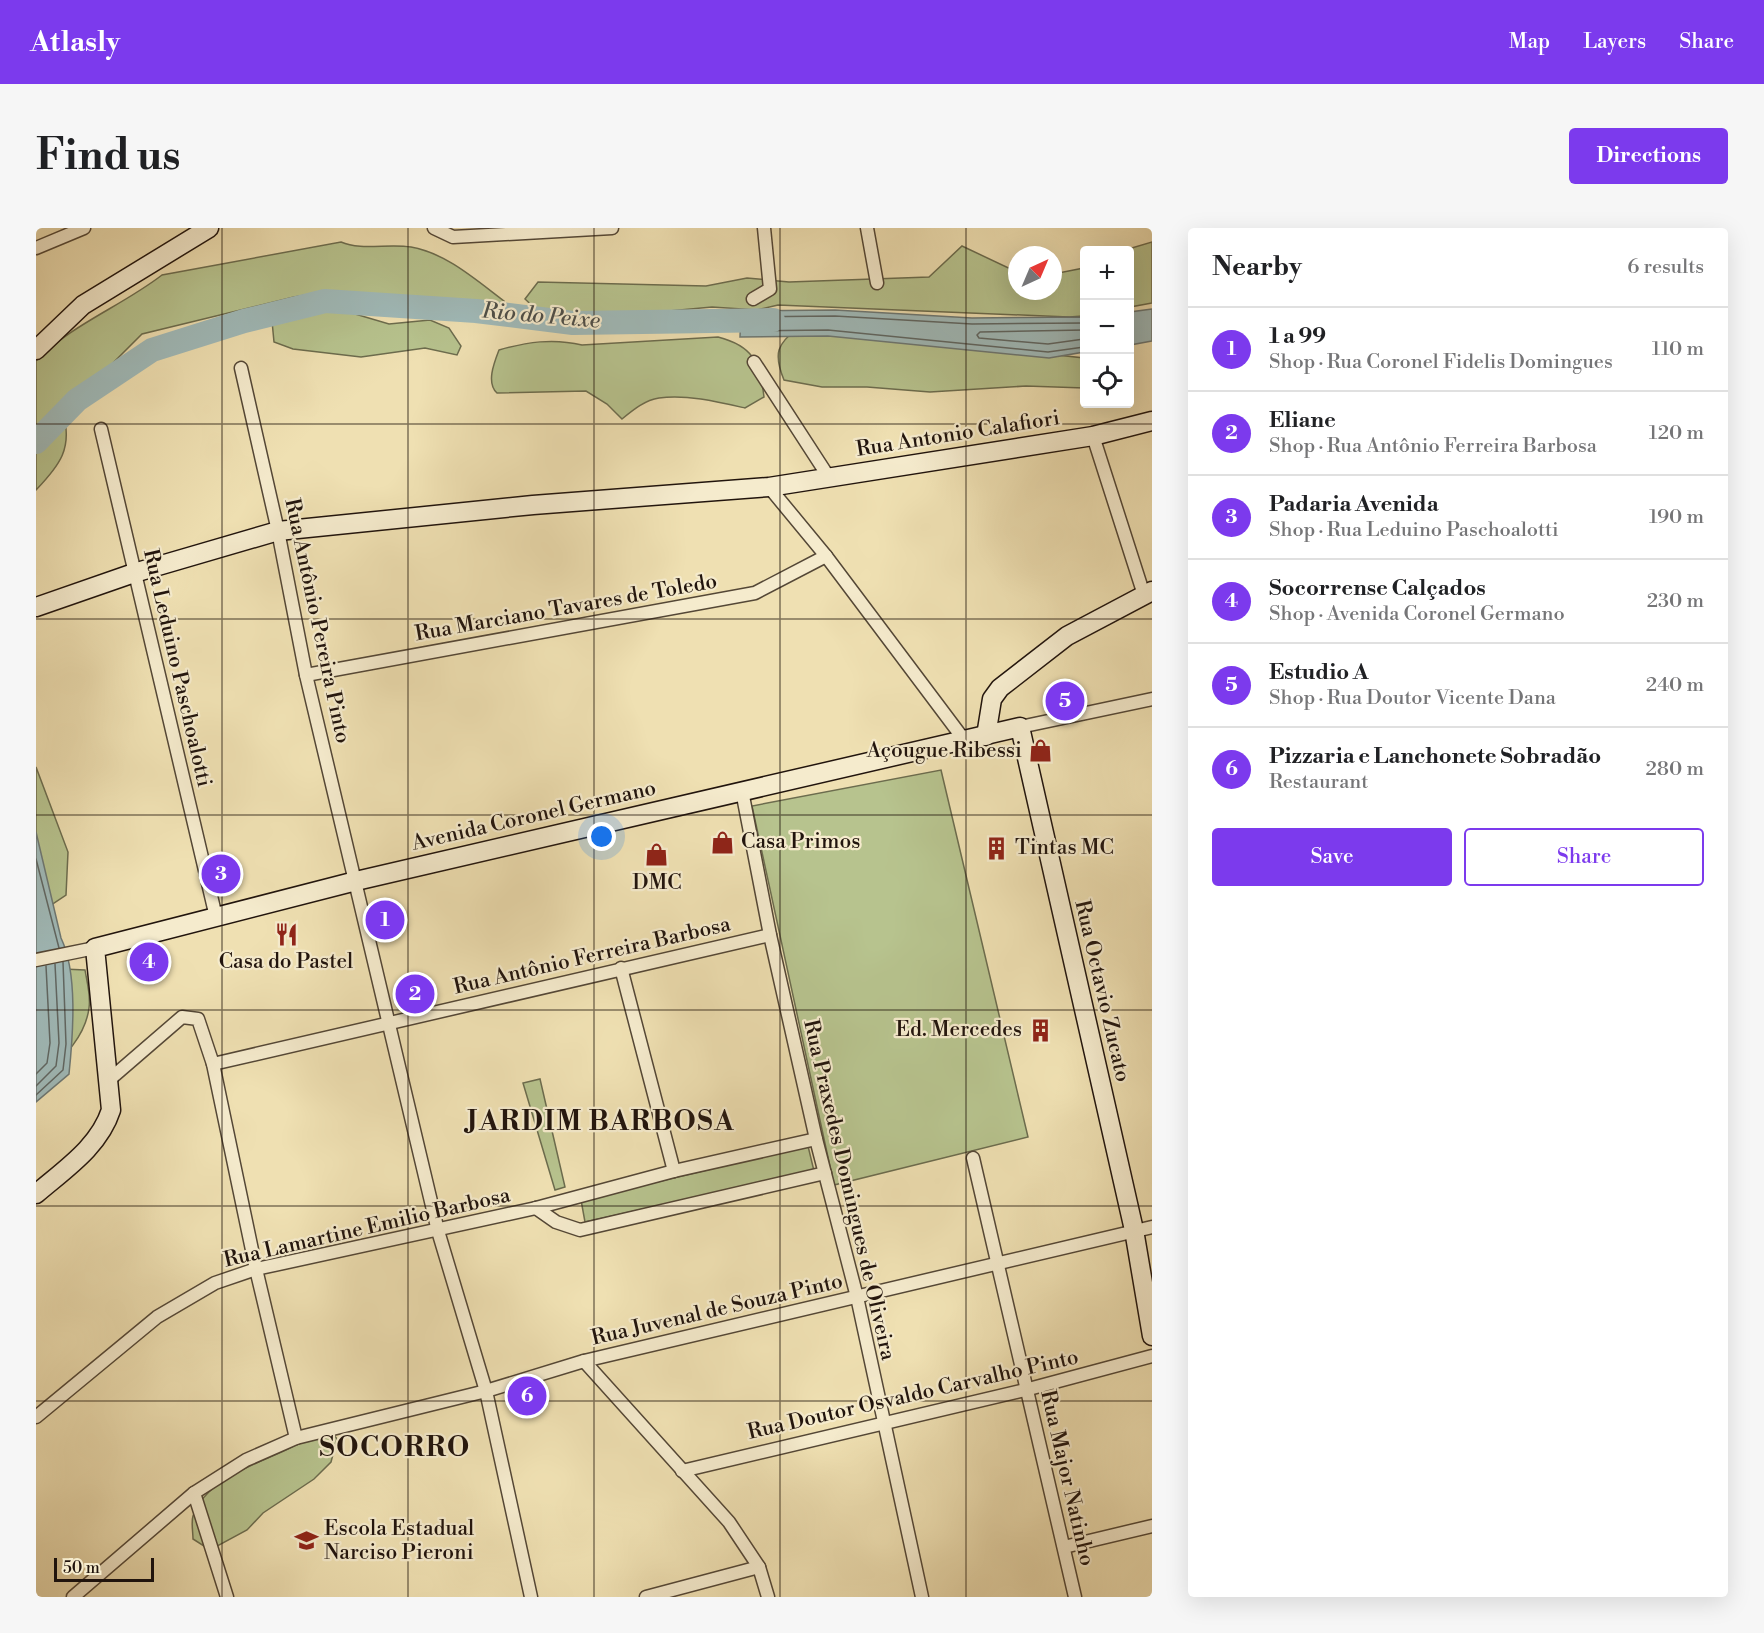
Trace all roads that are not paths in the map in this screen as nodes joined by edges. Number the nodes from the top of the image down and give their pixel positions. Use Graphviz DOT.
graph roads {
  1 [pos="84,228"];
  2 [pos="209,228"];
  3 [pos="434,228"];
  4 [pos="603,228"];
  5 [pos="764,228"];
  6 [pos="867,228"];
  7 [pos="475,231"];
  8 [pos="36,248"];
  9 [pos="877,283"];
  10 [pos="753,299"];
  11 [pos="36,350"];
  12 [pos="754,362"];
  13 [pos="241,368"];
  14 [pos="1152,421"];
  15 [pos="101,429"];
  16 [pos="1093,436"];
  17 [pos="828,476"];
  18 [pos="769,487"];
  19 [pos="278,531"];
  20 [pos="826,556"];
  21 [pos="134,573"];
  22 [pos="1148,593"];
  23 [pos="36,607"];
  24 [pos="306,675"];
  25 [pos="1152,699"];
  26 [pos="1020,726"];
  27 [pos="986,736"];
  28 [pos="965,741"];
  29 [pos="742,791"];
  30 [pos="356,881"];
  31 [pos="216,917"];
  32 [pos="770,935"];
  33 [pos="90,949"];
  34 [pos="36,960"];
  35 [pos="621,968"];
  36 [pos="388,1024"];
  37 [pos="213,1064"];
  38 [pos="109,1080"];
  39 [pos="816,1139"];
  40 [pos="973,1158"];
  41 [pos="674,1171"];
  42 [pos="825,1173"];
  43 [pos="36,1194"];
  44 [pos="536,1208"];
  45 [pos="1152,1227"];
  46 [pos="1134,1230"];
  47 [pos="438,1231"];
  48 [pos="999,1265"];
  49 [pos="256,1269"];
  50 [pos="856,1298"];
  51 [pos="1152,1336"];
  52 [pos="1152,1356"];
  53 [pos="584,1361"];
  54 [pos="1025,1390"];
  55 [pos="486,1391"];
  56 [pos="36,1417"];
  57 [pos="882,1422"];
  58 [pos="296,1438"];
  59 [pos="682,1471"];
  60 [pos="194,1493"];
  61 [pos="1152,1526"];
  62 [pos="1064,1547"];
  63 [pos="759,1567"];
  64 [pos="73,1597"];
  65 [pos="227,1597"];
  66 [pos="531,1597"];
  67 [pos="646,1597"];
  68 [pos="768,1597"];
  69 [pos="922,1597"];
  70 [pos="1075,1597"];
  1 -- 8 [label="street"];
  2 -- 11 [label="street"];
  3 -- 7 [label="street"];
  4 -- 7 [label="street"];
  5 -- 10 [label="street"];
  6 -- 9 [label="street"];
  12 -- 17 [label="street"];
  13 -- 19 [label="street, Rua Antônio Pereira Pinto"];
  14 -- 16 [label="street, Rua Antonio Calafiori"];
  15 -- 21 [label="street, Rua Leduino Paschoalotti"];
  16 -- 17 [label="street, Rua Antonio Calafiori"];
  16 -- 22 [label="street"];
  17 -- 18 [label="street, Rua Antonio Calafiori"];
  18 -- 19 [label="street, Rua Antonio Calafiori"];
  18 -- 20 [label="street"];
  19 -- 21 [label="street, Rua Antonio Calafiori"];
  19 -- 24 [label="street, Rua Antônio Pereira Pinto"];
  20 -- 24 [label="street, Rua Marciano Tavares de Toledo"];
  20 -- 28 [label="street"];
  21 -- 23 [label="street, Rua Antonio Calafiori"];
  21 -- 31 [label="street, Rua Leduino Paschoalotti"];
  22 -- 27 [label="street"];
  24 -- 30 [label="street, Rua Antônio Pereira Pinto"];
  25 -- 26 [label="street"];
  26 -- 27 [label="street, Avenida Coronel Germano"];
  26 -- 46 [label="street, Rua Octavio Zucato"];
  27 -- 28 [label="street, Avenida Coronel Germano"];
  28 -- 29 [label="street, Avenida Coronel Germano"];
  29 -- 30 [label="street, Avenida Coronel Germano"];
  29 -- 32 [label="street, Rua Praxedes Domingues de Oliveira"];
  30 -- 31 [label="street, Avenida Coronel Germano"];
  30 -- 36 [label="street, Rua Antônio Pereira Pinto"];
  31 -- 33 [label="street, Avenida Coronel Germano"];
  32 -- 35 [label="street, Rua Antônio Ferreira Barbosa"];
  32 -- 39 [label="street, Rua Praxedes Domingues de Oliveira"];
  33 -- 34 [label="street"];
  33 -- 38 [label="street"];
  35 -- 36 [label="street, Rua Antônio Ferreira Barbosa"];
  35 -- 41 [label="street"];
  36 -- 37 [label="street, Rua Antônio Ferreira Barbosa"];
  36 -- 47 [label="street, Rua Antônio Pereira Pinto"];
  37 -- 38 [label="street"];
  37 -- 49 [label="street"];
  38 -- 43 [label="street"];
  39 -- 41 [label="street, Rua Lamartine Emilio Barbosa"];
  39 -- 42 [label="street, Rua Praxedes Domingues de Oliveira"];
  40 -- 48 [label="street, Rua Major Natinho"];
  41 -- 44 [label="street, Rua Lamartine Emilio Barbosa"];
  42 -- 44 [label="street"];
  42 -- 50 [label="street, Rua Praxedes Domingues de Oliveira"];
  44 -- 47 [label="street, Rua Lamartine Emilio Barbosa"];
  45 -- 46 [label="street, Rua Juvenal de Souza Pinto"];
  46 -- 48 [label="street, Rua Juvenal de Souza Pinto"];
  46 -- 51 [label="street, Rua Octavio Zucato"];
  47 -- 49 [label="street, Rua Lamartine Emilio Barbosa"];
  47 -- 55 [label="street, Rua Antônio Pereira Pinto"];
  48 -- 50 [label="street, Rua Juvenal de Souza Pinto"];
  48 -- 54 [label="street, Rua Major Natinho"];
  49 -- 56 [label="street, Rua Lamartine Emilio Barbosa"];
  49 -- 58 [label="street"];
  50 -- 53 [label="street, Rua Juvenal de Souza Pinto"];
  50 -- 57 [label="street, Rua Praxedes Domingues de Oliveira"];
  52 -- 54 [label="street, Rua Doutor Osvaldo Carvalho Pinto"];
  53 -- 55 [label="street, Rua Juvenal de Souza Pinto"];
  53 -- 59 [label="street"];
  54 -- 57 [label="street, Rua Doutor Osvaldo Carvalho Pinto"];
  54 -- 62 [label="street, Rua Major Natinho"];
  55 -- 58 [label="street, Rua Juvenal de Souza Pinto"];
  55 -- 66 [label="street, Rua Antônio Pereira Pinto"];
  57 -- 59 [label="street, Rua Doutor Osvaldo Carvalho Pinto"];
  57 -- 69 [label="street, Rua Praxedes Domingues de Oliveira"];
  58 -- 60 [label="street, Rua Juvenal de Souza Pinto"];
  59 -- 63 [label="street"];
  60 -- 64 [label="street, Rua Juvenal de Souza Pinto"];
  60 -- 65 [label="street"];
  61 -- 62 [label="street"];
  62 -- 70 [label="street, Rua Major Natinho"];
  63 -- 67 [label="street"];
  63 -- 68 [label="street"];
}
